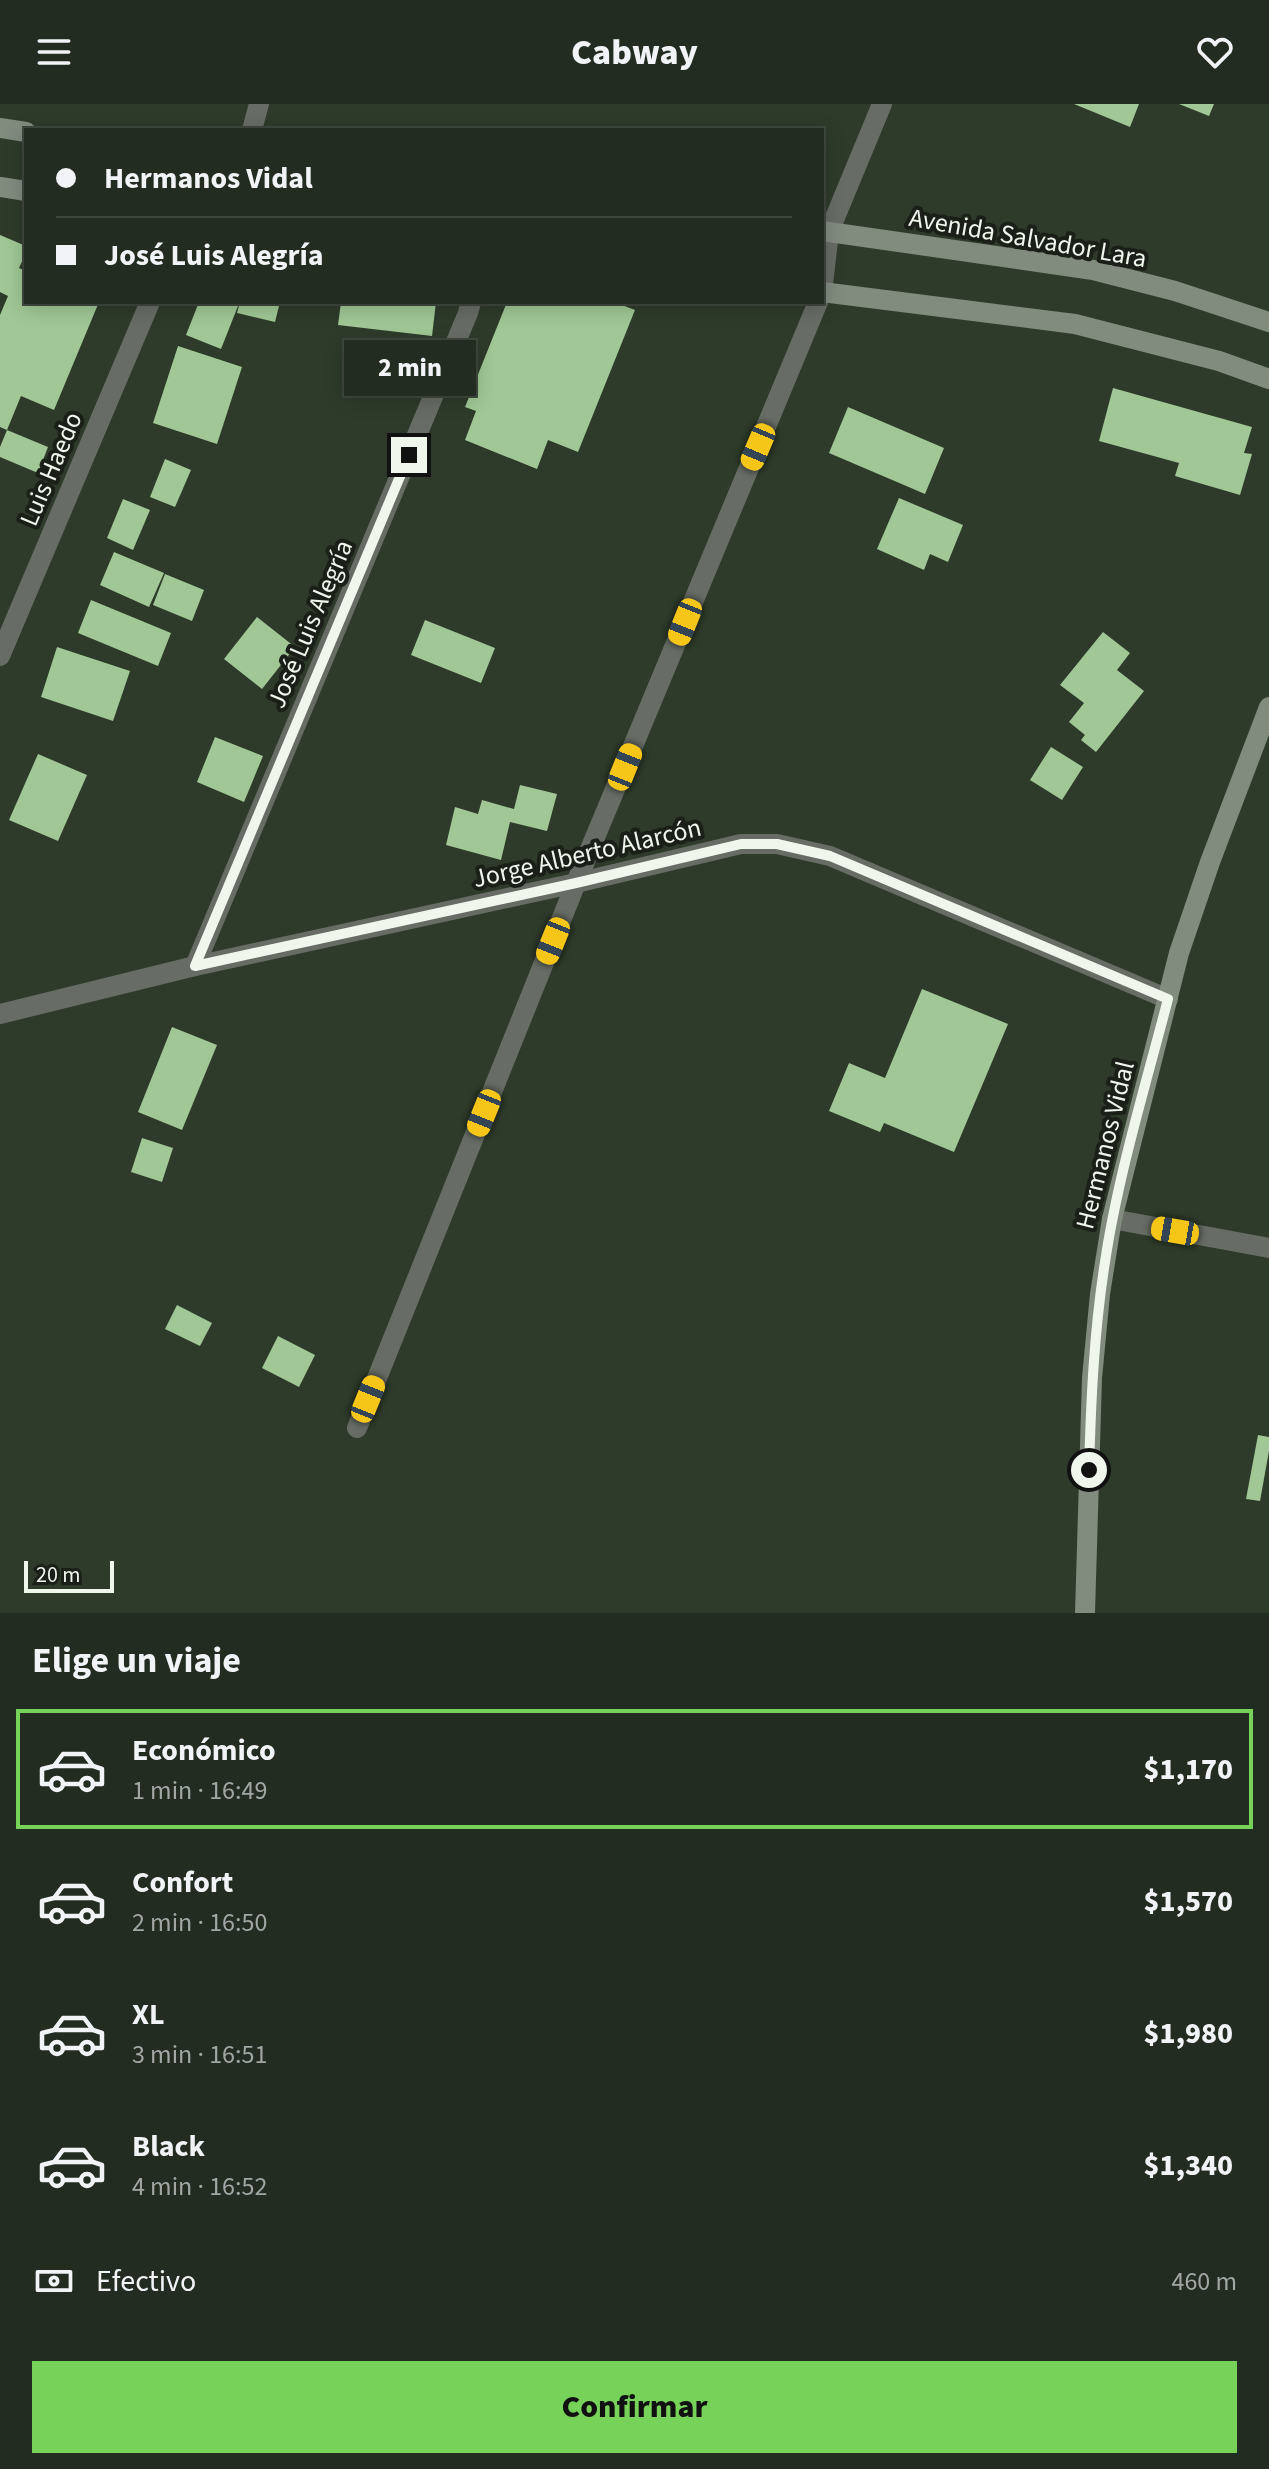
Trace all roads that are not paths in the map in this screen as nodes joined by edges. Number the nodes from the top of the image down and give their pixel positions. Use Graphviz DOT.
graph roads {
  1 [pos="259,104"];
  2 [pos="882,104"];
  3 [pos="0,128"];
  4 [pos="253,128"];
  5 [pos="24,132"];
  6 [pos="0,187"];
  7 [pos="24,191"];
  8 [pos="825,231"];
  9 [pos="824,251"];
  10 [pos="824,292"];
  11 [pos="149,304"];
  12 [pos="470,304"];
  13 [pos="817,304"];
  14 [pos="1269,322"];
  15 [pos="1269,379"];
  16 [pos="0,656"];
  17 [pos="1269,708"];
  18 [pos="576,883"];
  19 [pos="195,966"];
  20 [pos="1168,999"];
  21 [pos="0,1014"];
  22 [pos="1112,1219"];
  23 [pos="1269,1248"];
  24 [pos="357,1428"];
  25 [pos="1085,1613"];
  1 -- 4 [label="street"];
  2 -- 8 [label="street"];
  3 -- 5 [label="street"];
  6 -- 7 [label="street"];
  8 -- 9 [label="street"];
  8 -- 14 [label="street, Avenida Salvador Lara"];
  10 -- 15 [label="street"];
  11 -- 16 [label="street, Luis Haedo"];
  12 -- 19 [label="street, José Luis Alegría"];
  13 -- 18 [label="street"];
  17 -- 20 [label="street, Hermanos Vidal"];
  18 -- 19 [label="street, Jorge Alberto Alarcón"];
  18 -- 20 [label="street, Jorge Alberto Alarcón"];
  18 -- 24 [label="street"];
  19 -- 21 [label="street, Jorge Alberto Alarcón"];
  20 -- 22 [label="street, Hermanos Vidal"];
  22 -- 23 [label="street"];
  22 -- 25 [label="street, Hermanos Vidal"];
}
